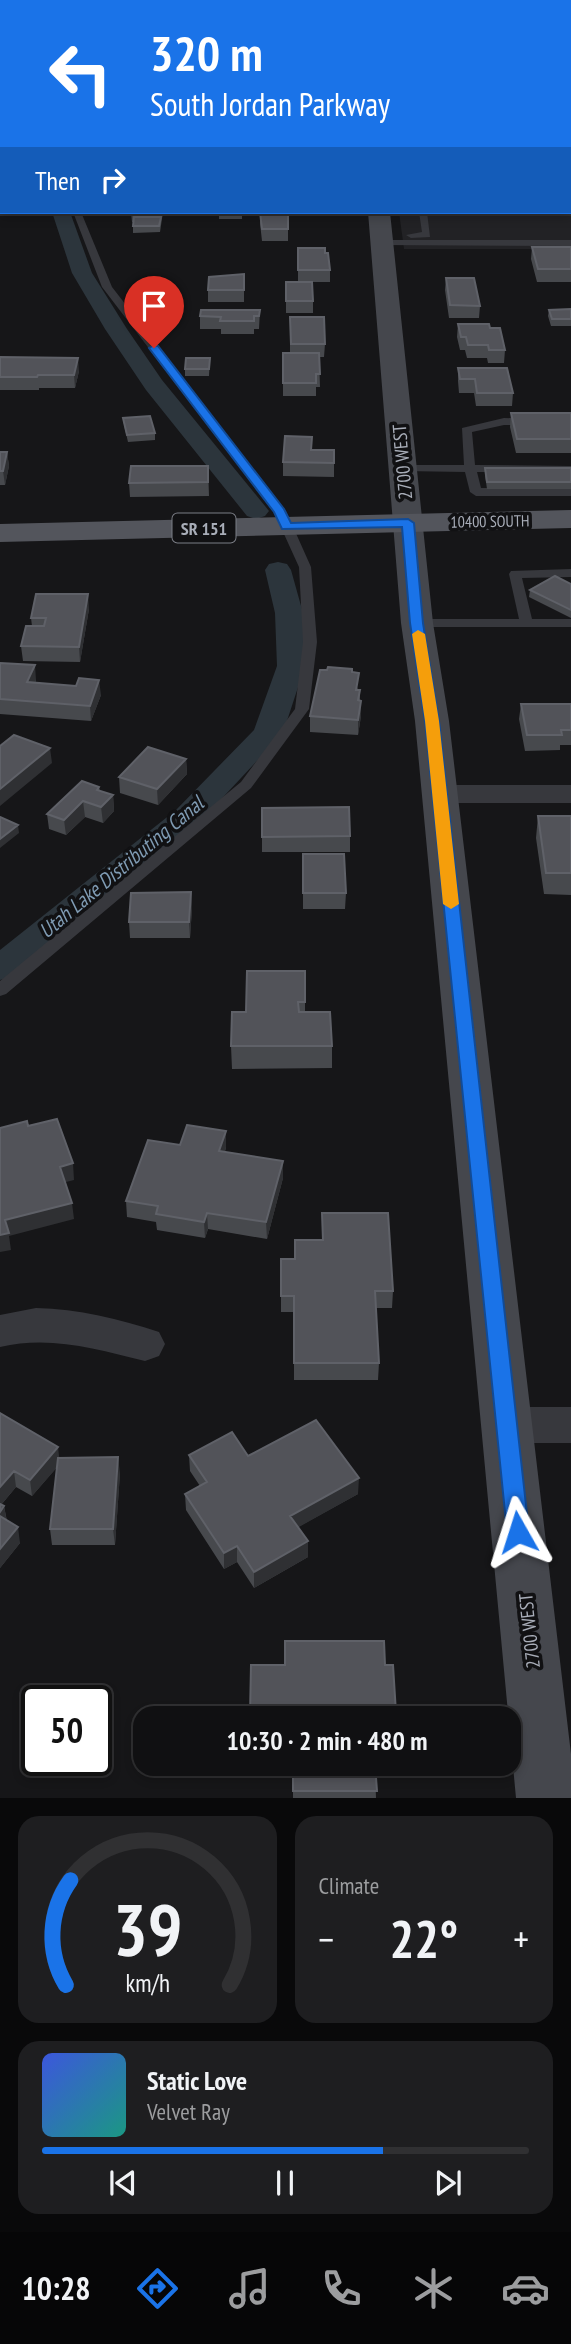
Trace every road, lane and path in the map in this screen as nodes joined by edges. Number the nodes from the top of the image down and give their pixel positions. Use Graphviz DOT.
graph roads {
  1 [pos="78,214"];
  2 [pos="424,214"];
  3 [pos="381,230"];
  4 [pos="571,243"];
  5 [pos="571,423"];
  6 [pos="470,467"];
  7 [pos="403,468"];
  8 [pos="571,469"];
  9 [pos="571,492"];
  10 [pos="571,519"];
  11 [pos="0,533"];
  12 [pos="409,534"];
  13 [pos="291,537"];
  14 [pos="571,542"];
  15 [pos="0,554"];
  16 [pos="571,573"];
  17 [pos="417,623"];
  18 [pos="526,623"];
  19 [pos="571,623"];
  20 [pos="440,794"];
  21 [pos="571,794"];
  22 [pos="0,990"];
  23 [pos="0,1331"];
  24 [pos="145,1344"];
  25 [pos="507,1425"];
  26 [pos="571,1425"];
  27 [pos="546,1798"];
  1 -- 13 [label="lane"];
  2 -- 3 [label="lane"];
  3 -- 4 [label="lane"];
  3 -- 7 [label="main road, 2700 WEST"];
  5 -- 6 [label="lane"];
  6 -- 7 [label="lane"];
  6 -- 8 [label="lane"];
  6 -- 9 [label="lane"];
  7 -- 12 [label="main road, 2700 WEST"];
  10 -- 12 [label="main road, 10400 SOUTH / SR 151"];
  11 -- 13 [label="main road, SR 151"];
  12 -- 13 [label="main road, SR 151"];
  12 -- 14 [label="main road, 10400 SOUTH / SR 151"];
  12 -- 17 [label="main road, 2700 WEST"];
  13 -- 15 [label="main road, SR 151"];
  13 -- 22 [label="lane"];
  16 -- 18 [label="lane"];
  17 -- 18 [label="lane"];
  17 -- 20 [label="main road, 2700 WEST"];
  18 -- 19 [label="lane"];
  20 -- 21 [label="street"];
  20 -- 25 [label="main road, 2700 WEST"];
  23 -- 24 [label="street"];
  25 -- 26 [label="street"];
  25 -- 27 [label="main road, 2700 WEST"];
}
